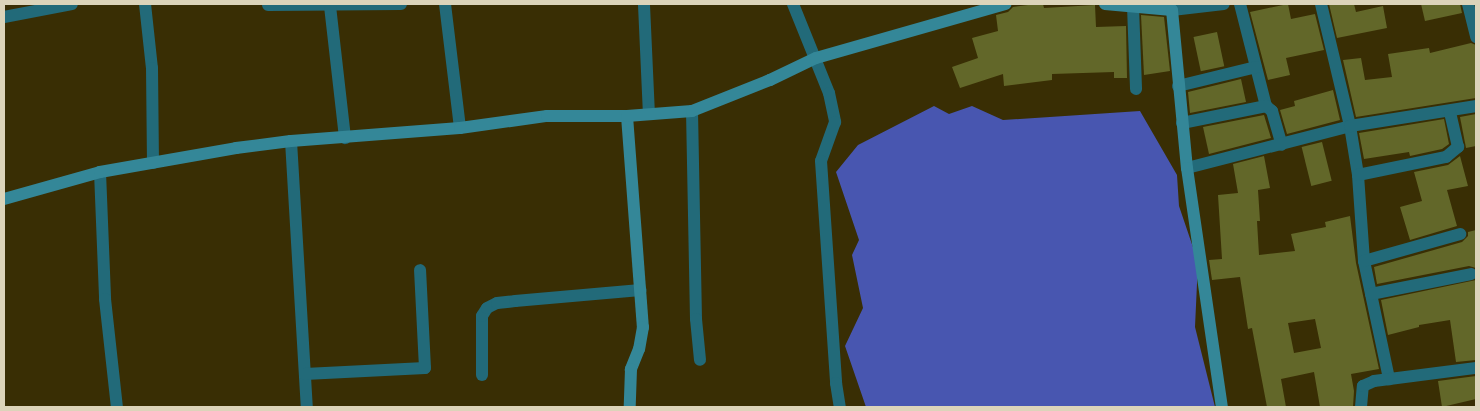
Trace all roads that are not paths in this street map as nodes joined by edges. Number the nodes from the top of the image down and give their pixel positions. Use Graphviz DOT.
graph roads {
  1 [pos="72,4"];
  2 [pos="145,4"];
  3 [pos="401,4"];
  4 [pos="445,4"];
  5 [pos="793,4"];
  6 [pos="1005,4"];
  7 [pos="1105,4"];
  8 [pos="1224,4"];
  9 [pos="1240,4"];
  10 [pos="1321,4"];
  11 [pos="1468,4"];
  12 [pos="268,5"];
  13 [pos="338,5"];
  14 [pos="644,5"];
  15 [pos="51,6"];
  16 [pos="1133,6"];
  17 [pos="1172,10"];
  18 [pos="4,17"];
  19 [pos="1476,37"];
  20 [pos="816,58"];
  21 [pos="1256,67"];
  22 [pos="1178,86"];
  23 [pos="1136,89"];
  24 [pos="1266,106"];
  25 [pos="1476,106"];
  26 [pos="692,111"];
  27 [pos="1450,111"];
  28 [pos="649,114"];
  29 [pos="627,116"];
  30 [pos="1182,123"];
  31 [pos="1350,126"];
  32 [pos="460,128"];
  33 [pos="345,138"];
  34 [pos="291,141"];
  35 [pos="1282,145"];
  36 [pos="154,163"];
  37 [pos="1187,168"];
  38 [pos="100,172"];
  39 [pos="1358,175"];
  40 [pos="4,199"];
  41 [pos="1460,234"];
  42 [pos="1364,261"];
  43 [pos="420,270"];
  44 [pos="1471,274"];
  45 [pos="641,290"];
  46 [pos="1372,294"];
  47 [pos="700,360"];
  48 [pos="1476,368"];
  49 [pos="305,374"];
  50 [pos="482,375"];
  51 [pos="1388,379"];
  52 [pos="117,407"];
  53 [pos="307,407"];
  54 [pos="630,407"];
  55 [pos="840,407"];
  56 [pos="1222,407"];
  57 [pos="1361,407"];
  1 -- 15 [label="street"];
  2 -- 36 [label="street"];
  3 -- 13 [label="street"];
  4 -- 32 [label="street"];
  5 -- 20 [label="street"];
  6 -- 20 [label="street"];
  7 -- 16 [label="street"];
  8 -- 17 [label="street"];
  9 -- 21 [label="street"];
  10 -- 31 [label="street"];
  11 -- 19 [label="street"];
  12 -- 13 [label="street"];
  13 -- 33 [label="street"];
  14 -- 28 [label="street"];
  15 -- 18 [label="street"];
  16 -- 17 [label="street"];
  16 -- 23 [label="street"];
  17 -- 22 [label="street"];
  20 -- 26 [label="street"];
  20 -- 55 [label="street"];
  21 -- 22 [label="street"];
  21 -- 24 [label="street"];
  22 -- 30 [label="street"];
  24 -- 30 [label="street"];
  24 -- 35 [label="street"];
  25 -- 27 [label="street"];
  26 -- 28 [label="street"];
  26 -- 47 [label="street"];
  27 -- 31 [label="street"];
  27 -- 39 [label="street"];
  28 -- 29 [label="street"];
  29 -- 32 [label="street"];
  29 -- 45 [label="street"];
  30 -- 37 [label="street"];
  31 -- 35 [label="street"];
  31 -- 39 [label="street"];
  32 -- 33 [label="street"];
  33 -- 34 [label="street"];
  34 -- 36 [label="street"];
  34 -- 49 [label="street"];
  35 -- 37 [label="street"];
  36 -- 38 [label="street"];
  37 -- 56 [label="street"];
  38 -- 40 [label="street"];
  38 -- 52 [label="street"];
  39 -- 42 [label="street"];
  41 -- 42 [label="street"];
  42 -- 46 [label="street"];
  43 -- 49 [label="street"];
  44 -- 46 [label="street"];
  45 -- 50 [label="street"];
  45 -- 54 [label="street"];
  46 -- 51 [label="street"];
  48 -- 51 [label="street"];
  49 -- 53 [label="street"];
  51 -- 57 [label="street"];
}
